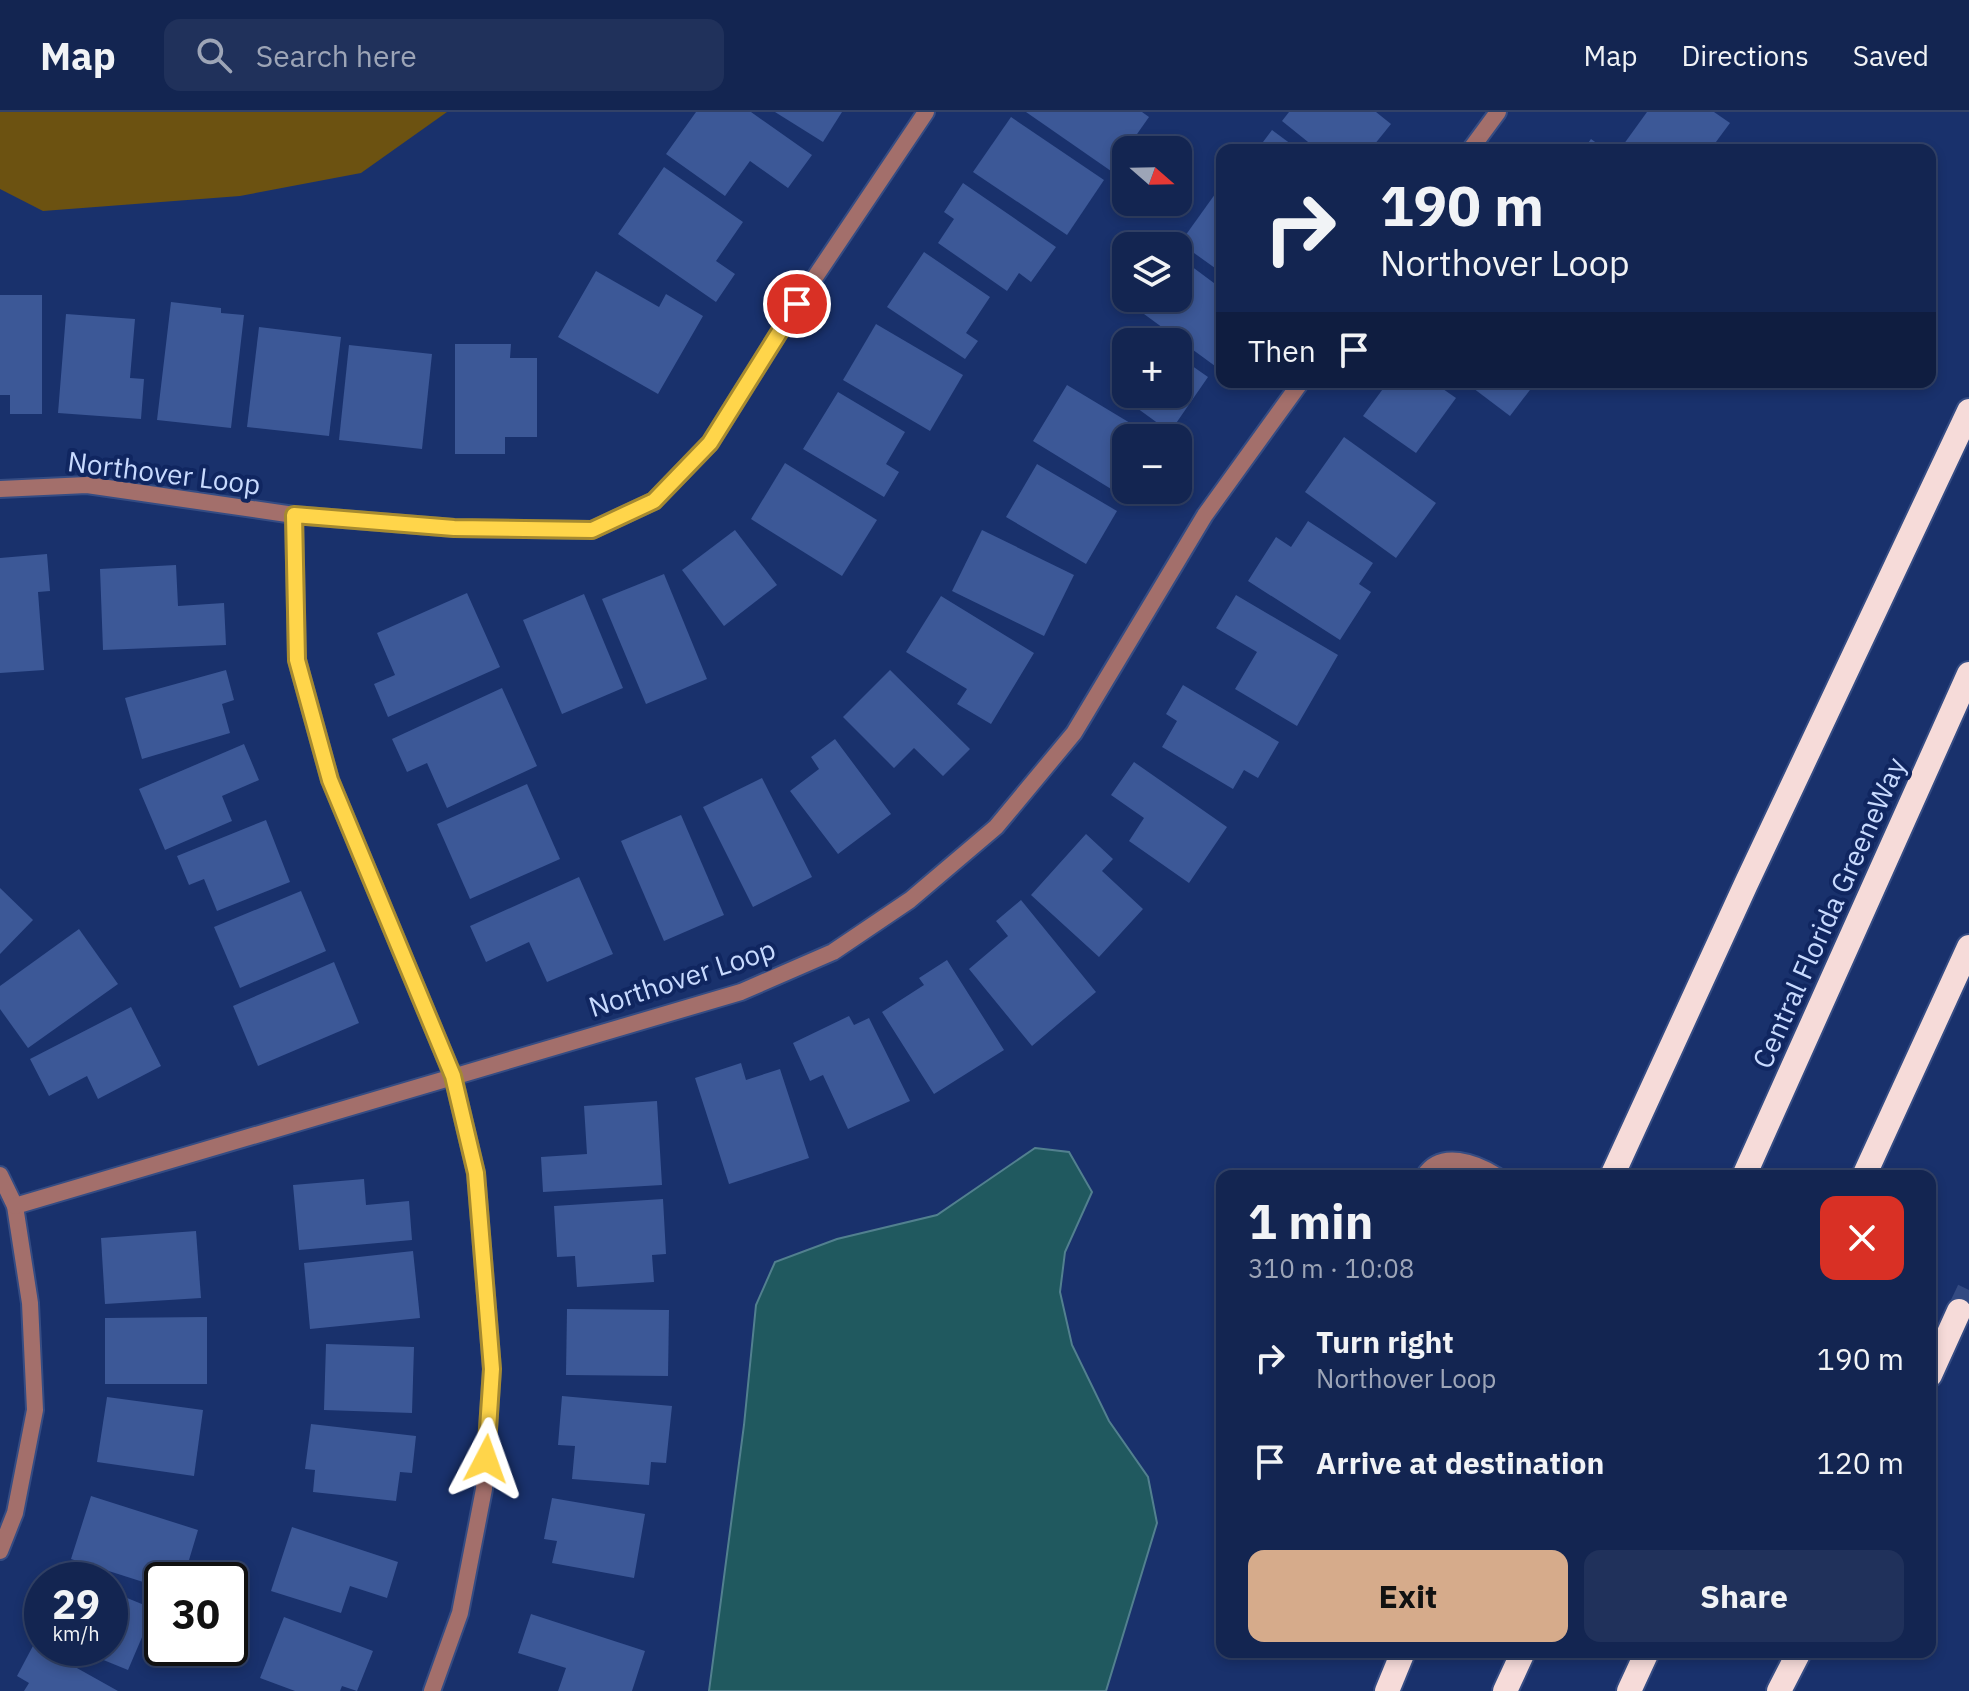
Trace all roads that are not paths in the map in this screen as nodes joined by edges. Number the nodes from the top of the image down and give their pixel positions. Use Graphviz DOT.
graph roads {
  1 [pos="926,112"];
  2 [pos="1498,112"];
  3 [pos="1474,144"];
  4 [pos="1297,388"];
  5 [pos="1969,411"];
  6 [pos="0,489"];
  7 [pos="294,515"];
  8 [pos="1969,674"];
  9 [pos="1969,947"];
  10 [pos="453,1076"];
  11 [pos="1428,1170"];
  12 [pos="1487,1170"];
  13 [pos="1615,1170"];
  14 [pos="1747,1170"];
  15 [pos="1867,1170"];
  16 [pos="0,1175"];
  17 [pos="15,1206"];
  18 [pos="1959,1311"];
  19 [pos="1936,1362"];
  20 [pos="0,1551"];
  21 [pos="1401,1658"];
  22 [pos="1520,1658"];
  23 [pos="1644,1658"];
  24 [pos="1796,1658"];
  25 [pos="432,1691"];
  26 [pos="1387,1691"];
  27 [pos="1505,1691"];
  28 [pos="1629,1691"];
  29 [pos="1779,1691"];
  1 -- 7 [label="street, Northover Loop"];
  2 -- 3 [label="street"];
  4 -- 10 [label="street, Northover Loop"];
  5 -- 13 [label="highway"];
  6 -- 7 [label="street, Northover Loop"];
  7 -- 10 [label="street"];
  8 -- 14 [label="highway, Central Florida GreeneWay"];
  9 -- 15 [label="highway"];
  10 -- 17 [label="street, Northover Loop"];
  10 -- 25 [label="street"];
  11 -- 12 [label="street"];
  16 -- 17 [label="street"];
  17 -- 20 [label="street"];
  18 -- 19 [label="highway"];
  21 -- 26 [label="highway"];
  22 -- 27 [label="highway"];
  23 -- 28 [label="highway"];
  24 -- 29 [label="highway"];
}
